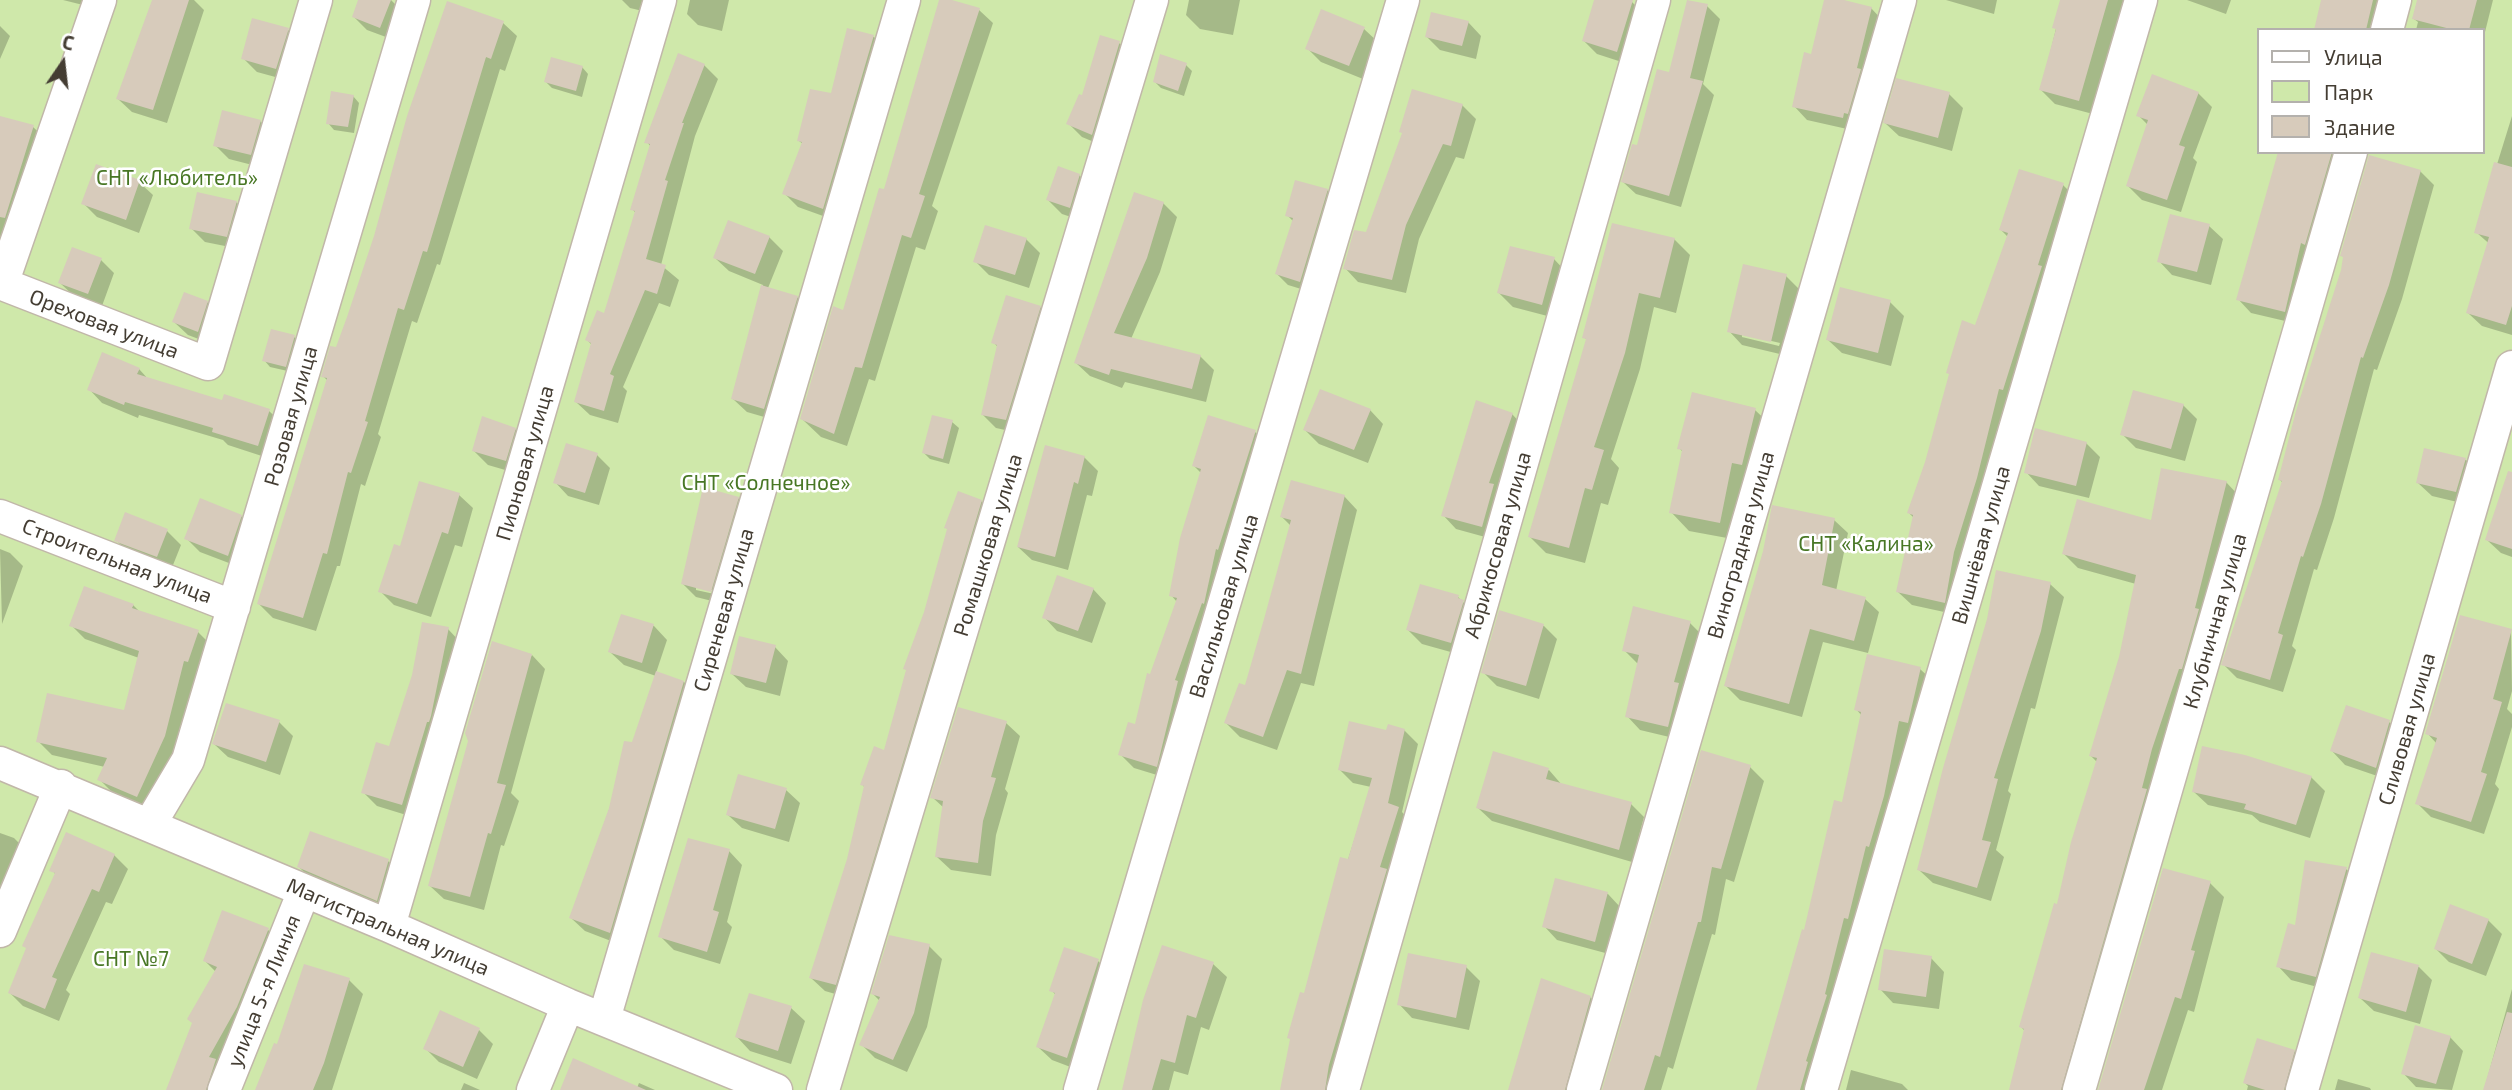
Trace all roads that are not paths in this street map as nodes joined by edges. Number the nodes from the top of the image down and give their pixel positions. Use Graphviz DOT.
graph roads {
  1 [pos="100,0"];
  2 [pos="316,0"];
  3 [pos="414,0"];
  4 [pos="660,0"];
  5 [pos="904,0"];
  6 [pos="1152,0"];
  7 [pos="1403,0"];
  8 [pos="1654,0"];
  9 [pos="1900,0"];
  10 [pos="2141,0"];
  11 [pos="2395,0"];
  12 [pos="2388,28"];
  13 [pos="2350,154"];
  14 [pos="1,284"];
  15 [pos="2512,367"];
  16 [pos="0,516"];
  17 [pos="234,607"];
  18 [pos="0,763"];
  19 [pos="61,786"];
  20 [pos="150,824"];
  21 [pos="304,891"];
  22 [pos="389,926"];
  23 [pos="0,931"];
  24 [pos="568,1005"];
  25 [pos="604,1019"];
  26 [pos="224,1090"];
  27 [pos="533,1090"];
  28 [pos="776,1090"];
  29 [pos="823,1090"];
  30 [pos="1080,1090"];
  31 [pos="1343,1090"];
  32 [pos="1583,1090"];
  33 [pos="1821,1090"];
  34 [pos="2079,1090"];
  35 [pos="2302,1090"];
  1 -- 14 [label="street"];
  2 -- 14 [label="street, Ореховая улица"];
  3 -- 17 [label="street, Розовая улица"];
  4 -- 22 [label="street, Пионовая улица"];
  5 -- 25 [label="street, Сиреневая улица"];
  6 -- 29 [label="street, Ромашковая улица"];
  7 -- 30 [label="street, Васильковая улица"];
  8 -- 31 [label="street, Абрикосовая улица"];
  9 -- 32 [label="street, Виноградная улица"];
  10 -- 33 [label="street, Вишнёвая улица"];
  11 -- 12 [label="street"];
  13 -- 34 [label="street, Клубничная улица"];
  15 -- 35 [label="street, Сливовая улица"];
  16 -- 17 [label="street, Строительная улица"];
  17 -- 20 [label="street, Розовая улица"];
  18 -- 19 [label="street, Магистральная улица"];
  19 -- 20 [label="street, Магистральная улица"];
  19 -- 23 [label="street"];
  20 -- 21 [label="street, Магистральная улица"];
  21 -- 22 [label="street, Магистральная улица"];
  21 -- 26 [label="street, улица 5-я Линия"];
  22 -- 24 [label="street, Магистральная улица"];
  24 -- 25 [label="street, Магистральная улица"];
  24 -- 27 [label="street"];
  25 -- 28 [label="street, Магистральная улица"];
}
